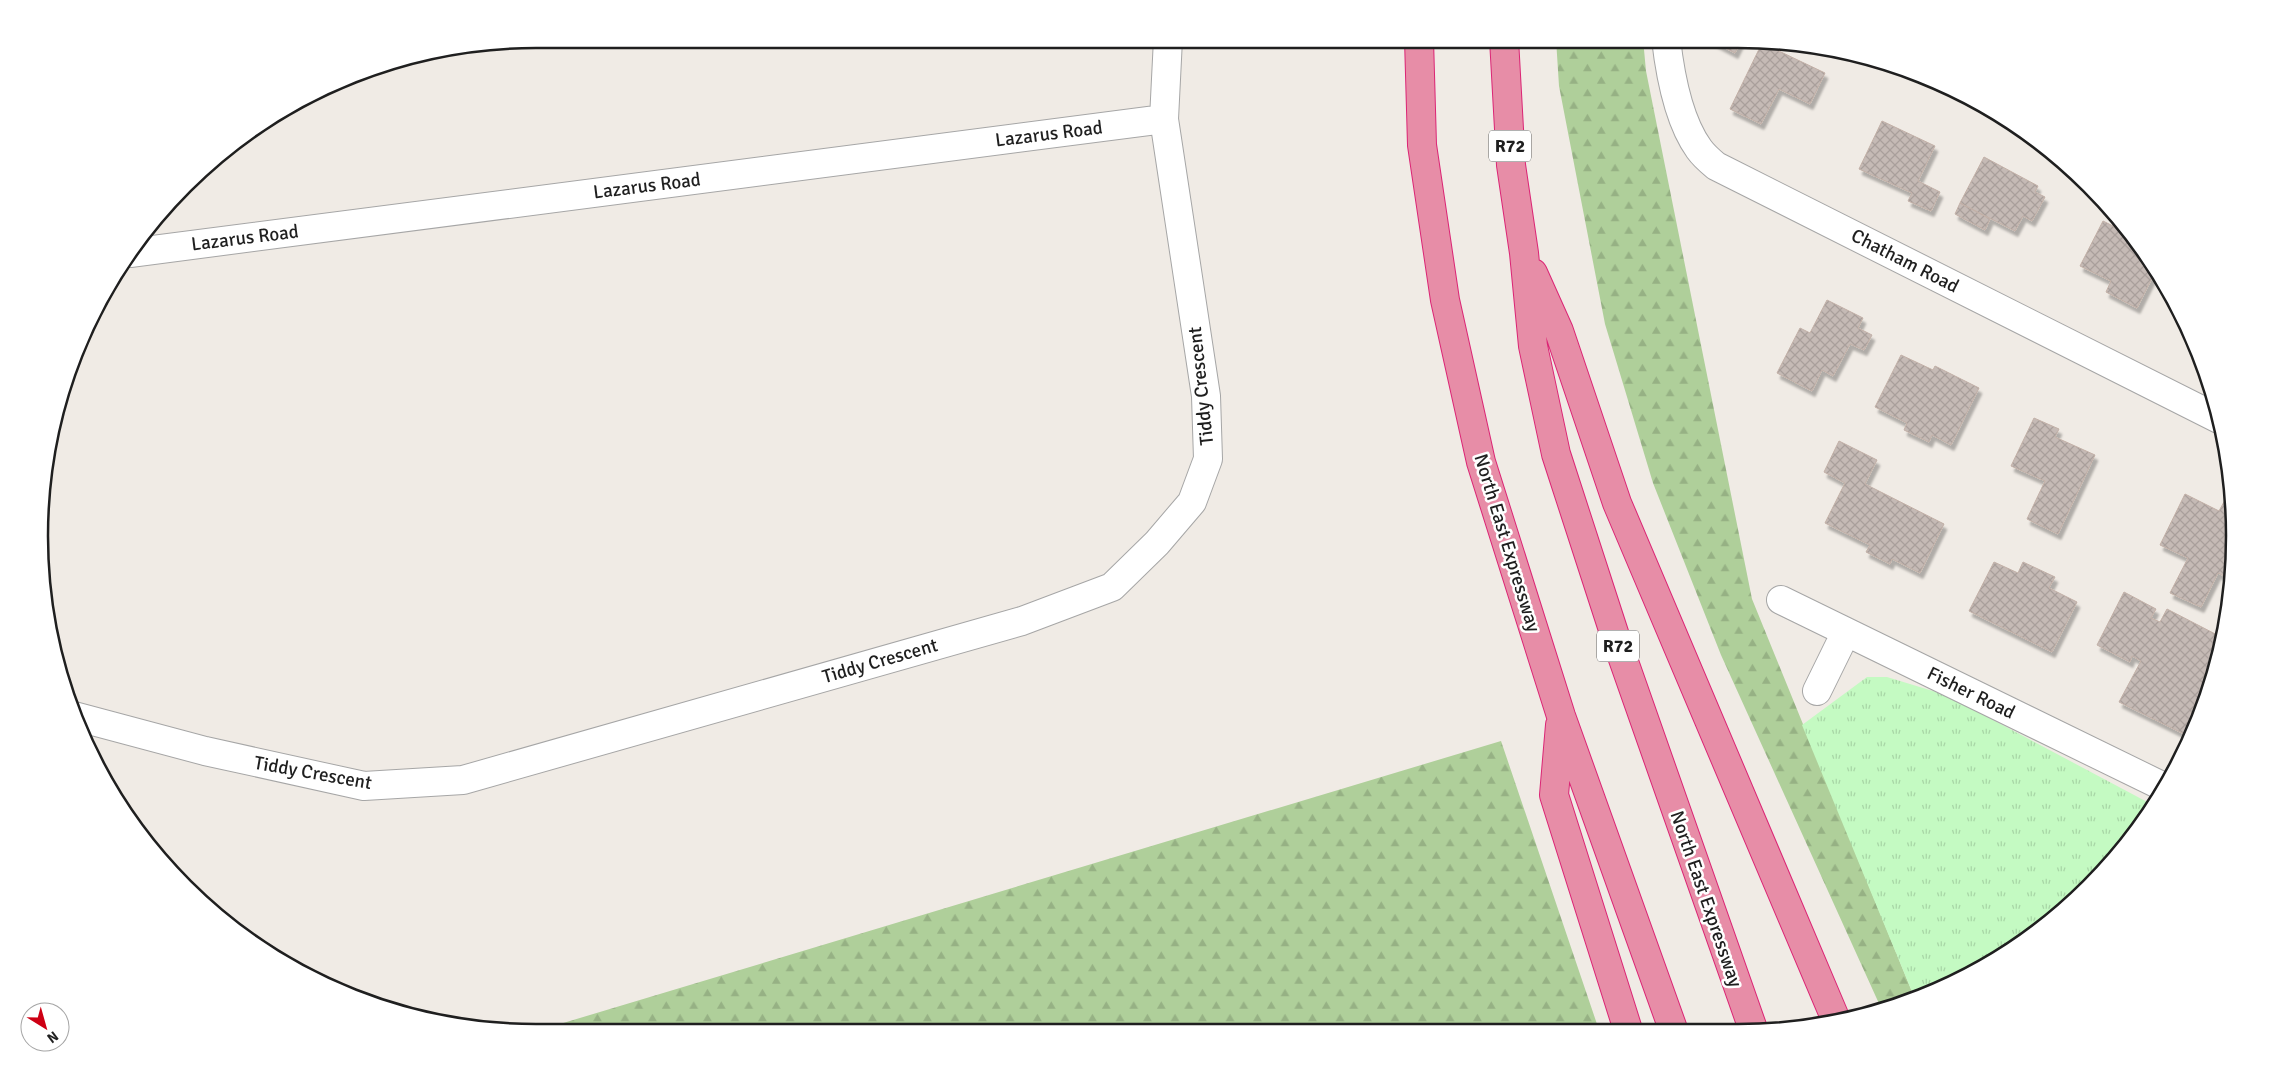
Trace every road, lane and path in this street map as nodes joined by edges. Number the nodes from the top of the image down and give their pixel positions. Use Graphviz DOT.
graph roads {
  1 [pos="1168,48"];
  2 [pos="1419,48"];
  3 [pos="1504,48"];
  4 [pos="1667,48"];
  5 [pos="1164,120"];
  6 [pos="139,252"];
  7 [pos="1524,253"];
  8 [pos="2210,414"];
  9 [pos="1781,600"];
  10 [pos="1846,632"];
  11 [pos="1817,691"];
  12 [pos="1561,716"];
  13 [pos="83,719"];
  14 [pos="2158,784"];
  15 [pos="1834,1015"];
  16 [pos="1626,1024"];
  17 [pos="1671,1024"];
  18 [pos="1750,1024"];
  1 -- 5 [label="street, Tiddy Crescent"];
  2 -- 12 [label="highway, North East Expressway"];
  3 -- 7 [label="highway, North East Expressway / R72"];
  4 -- 8 [label="street, Chatham Road"];
  5 -- 6 [label="street, Lazarus Road"];
  5 -- 13 [label="street, Tiddy Crescent"];
  7 -- 15 [label="highway"];
  7 -- 18 [label="highway, North East Expressway / R72"];
  9 -- 10 [label="street, Fisher Road"];
  10 -- 11 [label="street"];
  10 -- 14 [label="street, Fisher Road"];
  12 -- 16 [label="highway"];
  12 -- 17 [label="highway, North East Expressway"];
}
